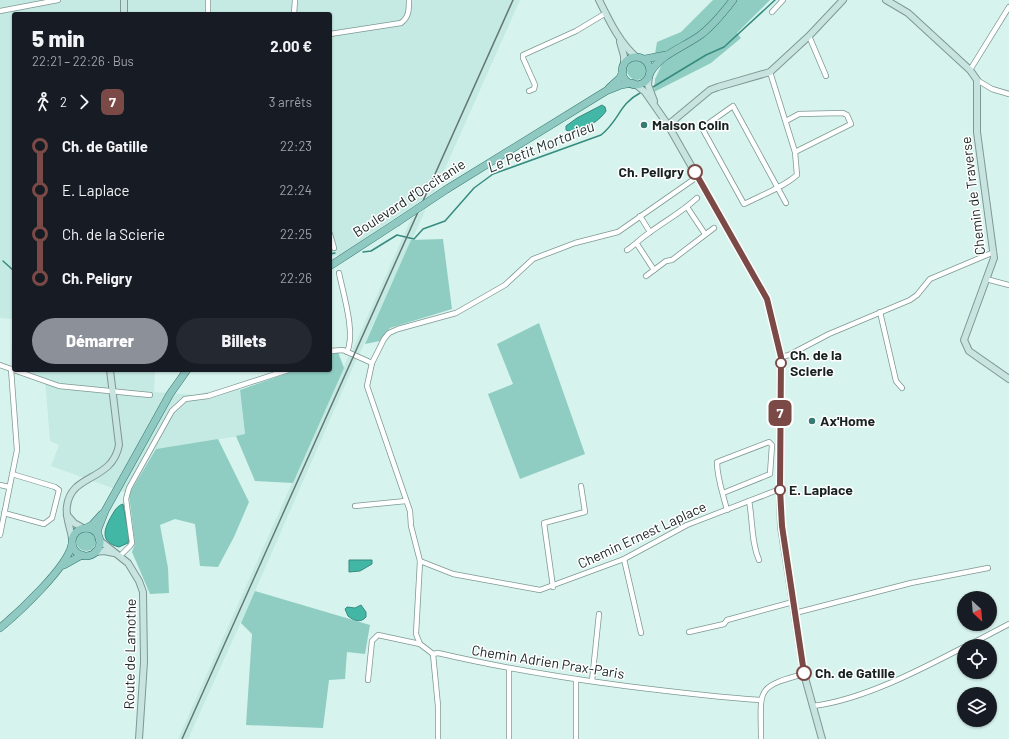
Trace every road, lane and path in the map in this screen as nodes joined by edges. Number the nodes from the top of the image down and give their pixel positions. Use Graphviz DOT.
graph roads {
  1 [pos="58,0"];
  2 [pos="124,0"];
  3 [pos="208,0"];
  4 [pos="295,0"];
  5 [pos="409,0"];
  6 [pos="599,0"];
  7 [pos="733,0"];
  8 [pos="783,0"];
  9 [pos="842,0"];
  10 [pos="886,0"];
  11 [pos="1009,7"];
  12 [pos="0,11"];
  13 [pos="124,12"];
  14 [pos="208,12"];
  15 [pos="294,12"];
  16 [pos="772,12"];
  17 [pos="606,13"];
  18 [pos="332,34"];
  19 [pos="618,35"];
  20 [pos="809,36"];
  21 [pos="668,54"];
  22 [pos="636,57"];
  23 [pos="645,60"];
  24 [pos="623,68"];
  25 [pos="970,70"];
  26 [pos="770,72"];
  27 [pos="650,74"];
  28 [pos="826,76"];
  29 [pos="977,80"];
  30 [pos="633,84"];
  31 [pos="529,91"];
  32 [pos="606,91"];
  33 [pos="1009,94"];
  34 [pos="655,104"];
  35 [pos="786,121"];
  36 [pos="668,126"];
  37 [pos="795,152"];
  38 [pos="697,177"];
  39 [pos="778,187"];
  40 [pos="697,198"];
  41 [pos="786,203"];
  42 [pos="687,208"];
  43 [pos="640,216"];
  44 [pos="714,228"];
  45 [pos="650,232"];
  46 [pos="705,234"];
  47 [pos="332,241"];
  48 [pos="637,244"];
  49 [pos="334,248"];
  50 [pos="627,250"];
  51 [pos="994,252"];
  52 [pos="332,265"];
  53 [pos="654,270"];
  54 [pos="339,273"];
  55 [pos="646,276"];
  56 [pos="986,279"];
  57 [pos="1009,285"];
  58 [pos="880,312"];
  59 [pos="332,351"];
  60 [pos="347,352"];
  61 [pos="781,357"];
  62 [pos="372,363"];
  63 [pos="0,365"];
  64 [pos="11,369"];
  65 [pos="19,372"];
  66 [pos="110,372"];
  67 [pos="186,372"];
  68 [pos="282,372"];
  69 [pos="1009,379"];
  70 [pos="902,388"];
  71 [pos="112,390"];
  72 [pos="150,395"];
  73 [pos="12,474"];
  74 [pos="0,485"];
  75 [pos="581,486"];
  76 [pos="9,487"];
  77 [pos="780,489"];
  78 [pos="723,493"];
  79 [pos="406,501"];
  80 [pos="749,501"];
  81 [pos="355,506"];
  82 [pos="727,510"];
  83 [pos="105,511"];
  84 [pos="4,513"];
  85 [pos="67,515"];
  86 [pos="84,528"];
  87 [pos="0,535"];
  88 [pos="99,538"];
  89 [pos="72,542"];
  90 [pos="95,552"];
  91 [pos="82,555"];
  92 [pos="119,555"];
  93 [pos="624,559"];
  94 [pos="759,560"];
  95 [pos="420,561"];
  96 [pos="988,568"];
  97 [pos="58,570"];
  98 [pos="553,587"];
  99 [pos="793,602"];
  100 [pos="795,613"];
  101 [pos="599,614"];
  102 [pos="1009,624"];
  103 [pos="0,628"];
  104 [pos="689,632"];
  105 [pos="641,633"];
  106 [pos="980,639"];
  107 [pos="420,644"];
  108 [pos="957,650"];
  109 [pos="433,654"];
  110 [pos="508,669"];
  111 [pos="804,674"];
  112 [pos="576,679"];
  113 [pos="368,680"];
  114 [pos="592,681"];
  115 [pos="761,700"];
  116 [pos="813,706"];
  117 [pos="139,739"];
  118 [pos="438,739"];
  119 [pos="509,739"];
  120 [pos="576,739"];
  121 [pos="761,739"];
  122 [pos="822,739"];
  1 -- 12 [label="street"];
  2 -- 13 [label="street"];
  3 -- 14 [label="street"];
  4 -- 15 [label="street"];
  5 -- 18 [label="street"];
  6 -- 17 [label="street"];
  7 -- 21 [label="main road"];
  8 -- 16 [label="street"];
  9 -- 20 [label="street"];
  10 -- 25 [label="street"];
  11 -- 25 [label="street"];
  17 -- 19 [label="street"];
  17 -- 31 [label="street"];
  19 -- 22 [label="street"];
  19 -- 24 [label="street"];
  20 -- 26 [label="street"];
  20 -- 28 [label="street"];
  21 -- 23 [label="main road"];
  21 -- 27 [label="main road"];
  22 -- 23 [label="main road"];
  22 -- 24 [label="main road"];
  23 -- 27 [label="main road"];
  24 -- 30 [label="main road"];
  24 -- 32 [label="main road, Boulevard d'Occitanie"];
  25 -- 29 [label="street"];
  26 -- 35 [label="street"];
  26 -- 36 [label="street"];
  27 -- 30 [label="main road"];
  27 -- 34 [label="street"];
  29 -- 33 [label="street"];
  29 -- 51 [label="street, Chemin de Traverse"];
  30 -- 32 [label="main road, Boulevard d'Occitanie"];
  30 -- 34 [label="street"];
  32 -- 52 [label="main road, Boulevard d'Occitanie, bridge"];
  34 -- 36 [label="street"];
  35 -- 37 [label="street"];
  35 -- 37 [label="street"];
  36 -- 38 [label="street"];
  37 -- 39 [label="street"];
  38 -- 43 [label="street"];
  38 -- 61 [label="street"];
  39 -- 39 [label="street"];
  39 -- 41 [label="street"];
  40 -- 42 [label="street"];
  42 -- 45 [label="street"];
  42 -- 46 [label="street"];
  43 -- 45 [label="street"];
  43 -- 62 [label="street"];
  44 -- 46 [label="street"];
  45 -- 48 [label="street"];
  46 -- 53 [label="street"];
  47 -- 49 [label="street"];
  48 -- 50 [label="street"];
  48 -- 53 [label="street"];
  51 -- 56 [label="street, Chemin de Traverse"];
  51 -- 58 [label="street"];
  53 -- 55 [label="street"];
  54 -- 60 [label="street"];
  56 -- 57 [label="street"];
  56 -- 69 [label="street, Chemin de Traverse"];
  58 -- 61 [label="street"];
  58 -- 70 [label="street"];
  59 -- 60 [label="street"];
  60 -- 62 [label="street"];
  61 -- 77 [label="street"];
  62 -- 79 [label="street"];
  63 -- 64 [label="street"];
  64 -- 73 [label="street"];
  65 -- 71 [label="street"];
  66 -- 71 [label="street"];
  67 -- 83 [label="main road"];
  68 -- 92 [label="street"];
  71 -- 72 [label="street"];
  71 -- 85 [label="street"];
  73 -- 76 [label="street"];
  73 -- 84 [label="street"];
  74 -- 76 [label="street"];
  75 -- 98 [label="street"];
  76 -- 84 [label="street"];
  77 -- 80 [label="street, Chemin Ernest Laplace"];
  77 -- 99 [label="street"];
  78 -- 78 [label="street"];
  78 -- 82 [label="street"];
  79 -- 81 [label="street"];
  79 -- 95 [label="street"];
  80 -- 82 [label="street, Chemin Ernest Laplace"];
  80 -- 94 [label="street"];
  82 -- 93 [label="street, Chemin Ernest Laplace"];
  83 -- 86 [label="main road"];
  83 -- 88 [label="main road"];
  84 -- 87 [label="street"];
  85 -- 86 [label="street"];
  85 -- 89 [label="street"];
  86 -- 88 [label="main road"];
  86 -- 89 [label="main road"];
  88 -- 90 [label="main road"];
  88 -- 92 [label="street, Route de Lamothe"];
  89 -- 91 [label="main road"];
  89 -- 97 [label="main road"];
  90 -- 91 [label="main road"];
  90 -- 92 [label="street"];
  91 -- 97 [label="main road"];
  92 -- 117 [label="street, Route de Lamothe"];
  93 -- 98 [label="street, Chemin Ernest Laplace"];
  93 -- 105 [label="street"];
  95 -- 98 [label="street, Chemin Ernest Laplace"];
  95 -- 107 [label="street"];
  96 -- 100 [label="street"];
  97 -- 103 [label="main road"];
  99 -- 100 [label="street"];
  99 -- 104 [label="street"];
  100 -- 111 [label="street"];
  101 -- 114 [label="street"];
  102 -- 106 [label="street"];
  107 -- 109 [label="street"];
  107 -- 113 [label="street"];
  108 -- 116 [label="street"];
  109 -- 110 [label="street, Chemin Adrien Prax-Paris"];
  109 -- 118 [label="street"];
  110 -- 112 [label="street, Chemin Adrien Prax-Paris"];
  110 -- 119 [label="street"];
  111 -- 115 [label="street"];
  111 -- 116 [label="street"];
  112 -- 114 [label="street, Chemin Adrien Prax-Paris"];
  112 -- 120 [label="street"];
  114 -- 115 [label="street, Chemin Adrien Prax-Paris"];
  115 -- 121 [label="street"];
  116 -- 122 [label="street"];
}
